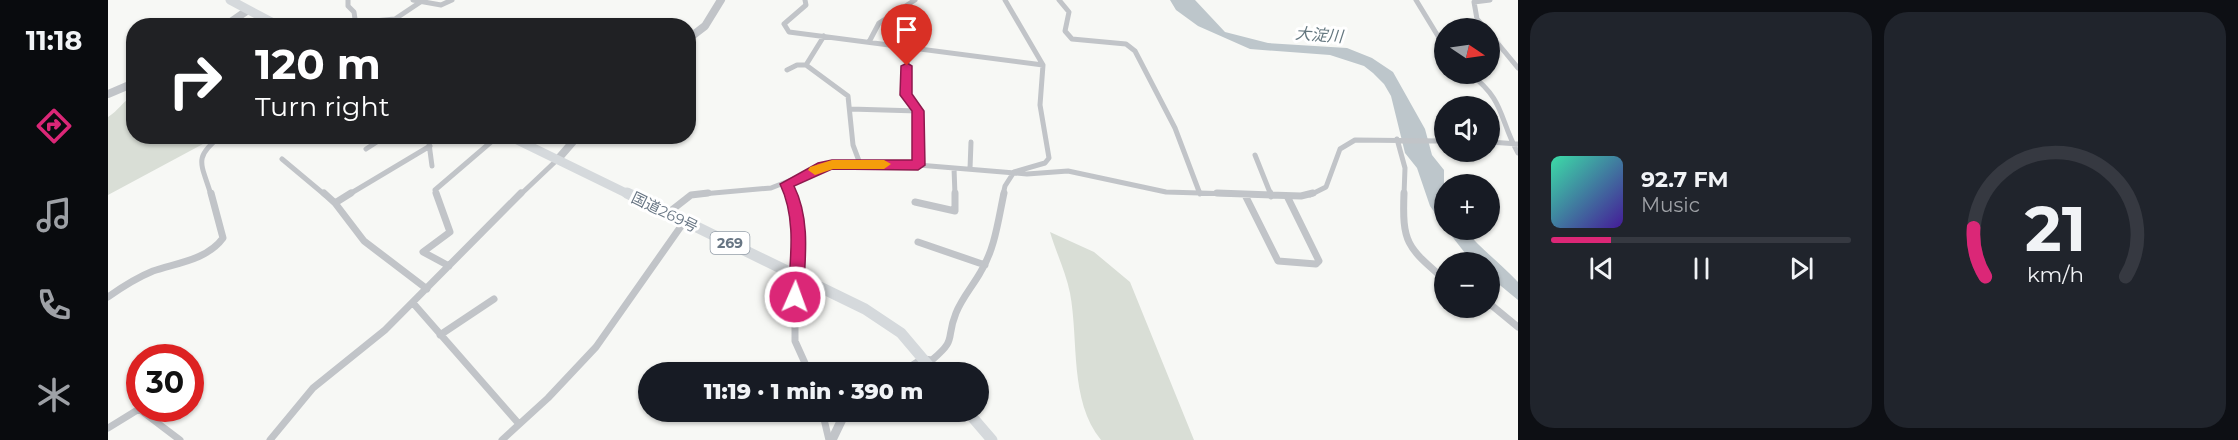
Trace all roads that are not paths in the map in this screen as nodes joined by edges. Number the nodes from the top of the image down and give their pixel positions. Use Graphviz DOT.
graph roads {
  1 [pos="233,0"];
  2 [pos="348,0"];
  3 [pos="412,0"];
  4 [pos="452,0"];
  5 [pos="721,0"];
  6 [pos="805,0"];
  7 [pos="915,0"];
  8 [pos="1005,0"];
  9 [pos="1059,0"];
  10 [pos="1416,0"];
  11 [pos="1490,0"];
  12 [pos="422,1"];
  13 [pos="248,10"];
  14 [pos="236,18"];
  15 [pos="264,18"];
  16 [pos="355,18"];
  17 [pos="398,18"];
  18 [pos="1478,18"];
  19 [pos="1434,30"];
  20 [pos="696,33"];
  21 [pos="824,36"];
  22 [pos="869,42"];
  23 [pos="908,46"];
  24 [pos="1500,46"];
  25 [pos="806,65"];
  26 [pos="1043,65"];
  27 [pos="1518,68"];
  28 [pos="787,70"];
  29 [pos="1484,84"];
  30 [pos="126,86"];
  31 [pos="108,94"];
  32 [pos="849,109"];
  33 [pos="918,111"];
  34 [pos="1397,139"];
  35 [pos="1434,141"];
  36 [pos="971,142"];
  37 [pos="1500,142"];
  38 [pos="1515,143"];
  39 [pos="211,144"];
  40 [pos="374,144"];
  41 [pos="489,144"];
  42 [pos="525,144"];
  43 [pos="571,144"];
  44 [pos="430,146"];
  45 [pos="366,149"];
  46 [pos="1518,153"];
  47 [pos="1255,155"];
  48 [pos="282,159"];
  49 [pos="558,159"];
  50 [pos="854,164"];
  51 [pos="918,165"];
  52 [pos="432,166"];
  53 [pos="954,168"];
  54 [pos="970,169"];
  55 [pos="1014,172"];
  56 [pos="786,184"];
  57 [pos="1200,194"];
  58 [pos="1245,195"];
  59 [pos="1271,196"];
  60 [pos="1287,196"];
  61 [pos="915,202"];
  62 [pos="334,203"];
  63 [pos="667,214"];
  64 [pos="684,222"];
  65 [pos="918,242"];
  66 [pos="985,265"];
  67 [pos="449,266"];
  68 [pos="1434,271"];
  69 [pos="795,275"];
  70 [pos="427,289"];
  71 [pos="108,297"];
  72 [pos="494,299"];
  73 [pos="413,303"];
  74 [pos="1500,312"];
  75 [pos="1518,327"];
  76 [pos="440,335"];
  77 [pos="924,360"];
  78 [pos="804,362"];
  79 [pos="920,362"];
  80 [pos="825,422"];
  81 [pos="840,422"];
  82 [pos="977,422"];
  83 [pos="519,424"];
  84 [pos="108,428"];
  85 [pos="180,440"];
  86 [pos="270,440"];
  87 [pos="502,440"];
  88 [pos="831,440"];
  89 [pos="992,440"];
  1 -- 13 [label="highway"];
  2 -- 16 [label="street"];
  3 -- 12 [label="street"];
  4 -- 12 [label="street"];
  5 -- 20 [label="street"];
  6 -- 21 [label="street"];
  7 -- 22 [label="street"];
  8 -- 26 [label="street"];
  9 -- 57 [label="street"];
  10 -- 19 [label="street"];
  11 -- 18 [label="street"];
  12 -- 17 [label="street"];
  13 -- 14 [label="street"];
  13 -- 15 [label="highway"];
  21 -- 22 [label="street"];
  21 -- 25 [label="street"];
  22 -- 23 [label="street"];
  23 -- 26 [label="street"];
  23 -- 33 [label="street"];
  24 -- 27 [label="street"];
  25 -- 28 [label="street"];
  25 -- 32 [label="street"];
  26 -- 55 [label="street"];
  29 -- 38 [label="street"];
  30 -- 31 [label="street"];
  32 -- 33 [label="street"];
  32 -- 50 [label="street"];
  33 -- 51 [label="street"];
  34 -- 35 [label="street"];
  34 -- 60 [label="street"];
  34 -- 68 [label="street"];
  36 -- 54 [label="street"];
  37 -- 38 [label="street"];
  38 -- 46 [label="street"];
  39 -- 71 [label="street"];
  40 -- 45 [label="street"];
  41 -- 67 [label="street"];
  42 -- 49 [label="highway, 国道269号 / 269"];
  43 -- 49 [label="street"];
  44 -- 52 [label="street"];
  44 -- 62 [label="street"];
  47 -- 59 [label="street"];
  48 -- 62 [label="street"];
  49 -- 63 [label="highway, 国道269号 / 269"];
  49 -- 67 [label="street"];
  50 -- 51 [label="street"];
  50 -- 56 [label="street"];
  51 -- 53 [label="street"];
  53 -- 54 [label="street"];
  53 -- 61 [label="street"];
  54 -- 55 [label="street"];
  55 -- 57 [label="street"];
  55 -- 66 [label="street"];
  56 -- 63 [label="street"];
  56 -- 69 [label="street"];
  57 -- 58 [label="street"];
  58 -- 59 [label="street"];
  58 -- 60 [label="street"];
  59 -- 60 [label="street"];
  62 -- 70 [label="street"];
  63 -- 64 [label="highway, 国道269号 / 269"];
  64 -- 69 [label="highway, 国道269号 / 269"];
  64 -- 83 [label="street"];
  65 -- 66 [label="street"];
  66 -- 77 [label="street"];
  67 -- 70 [label="street"];
  69 -- 77 [label="highway, 国道269号 / 269"];
  69 -- 78 [label="street"];
  70 -- 73 [label="street"];
  72 -- 76 [label="street"];
  73 -- 76 [label="street"];
  73 -- 86 [label="street"];
  74 -- 75 [label="street"];
  76 -- 83 [label="street"];
  77 -- 79 [label="street"];
  80 -- 88 [label="street"];
  81 -- 88 [label="street"];
  82 -- 89 [label="highway"];
  83 -- 87 [label="street"];
  84 -- 85 [label="street"];
}
